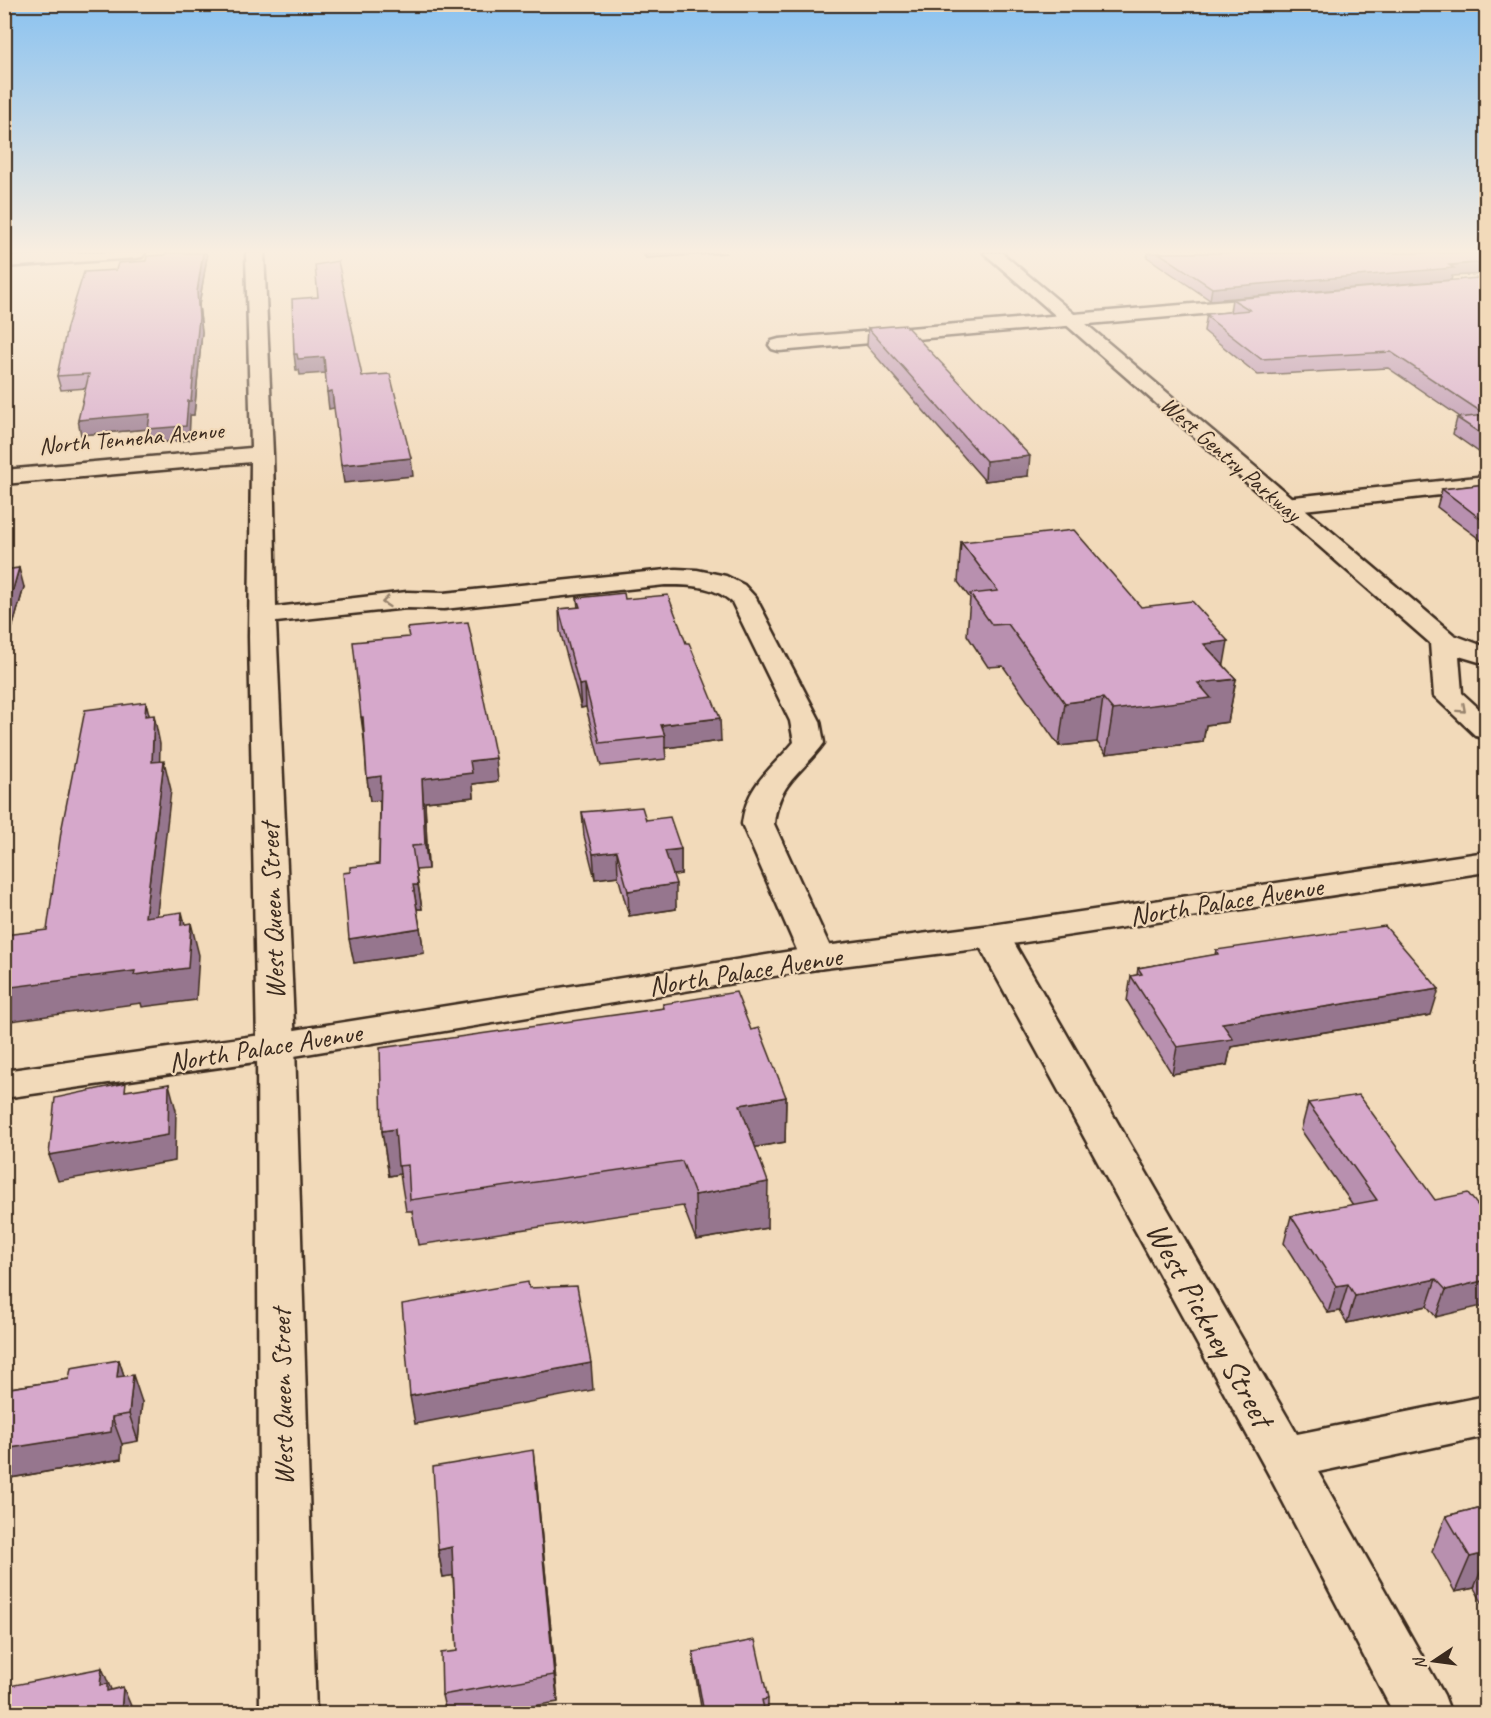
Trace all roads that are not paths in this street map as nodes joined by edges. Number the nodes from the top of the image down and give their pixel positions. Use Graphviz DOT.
graph roads {
  1 [pos="258,333"];
  2 [pos="922,333"];
  3 [pos="1084,333"];
  4 [pos="779,345"];
  5 [pos="262,454"];
  6 [pos="4,477"];
  7 [pos="1486,483"];
  8 [pos="1285,505"];
  9 [pos="263,626"];
  10 [pos="1444,641"];
  11 [pos="1486,656"];
  12 [pos="1486,730"];
  13 [pos="1486,862"];
  14 [pos="992,936"];
  15 [pos="817,958"];
  16 [pos="276,1046"];
  17 [pos="4,1084"];
  18 [pos="1486,1416"];
  19 [pos="1285,1458"];
  20 [pos="288,1713"];
  21 [pos="1424,1713"];
  1 -- 5 [label="street, West Queen Street"];
  2 -- 4 [label="street"];
  3 -- 8 [label="street, West Gentry Parkway"];
  5 -- 6 [label="street, North Tenneha Avenue"];
  5 -- 9 [label="street, West Queen Street"];
  7 -- 8 [label="street"];
  8 -- 10 [label="street, West Gentry Parkway"];
  9 -- 15 [label="street"];
  9 -- 16 [label="street, West Queen Street"];
  10 -- 11 [label="street, West Gentry Parkway"];
  10 -- 12 [label="street, one-way"];
  13 -- 14 [label="street, North Palace Avenue"];
  14 -- 15 [label="street, North Palace Avenue"];
  14 -- 19 [label="street, West Pickney Street"];
  15 -- 16 [label="street, North Palace Avenue"];
  16 -- 17 [label="street, North Palace Avenue"];
  16 -- 20 [label="street, West Queen Street"];
  18 -- 19 [label="street"];
  19 -- 21 [label="street, West Pickney Street"];
}
